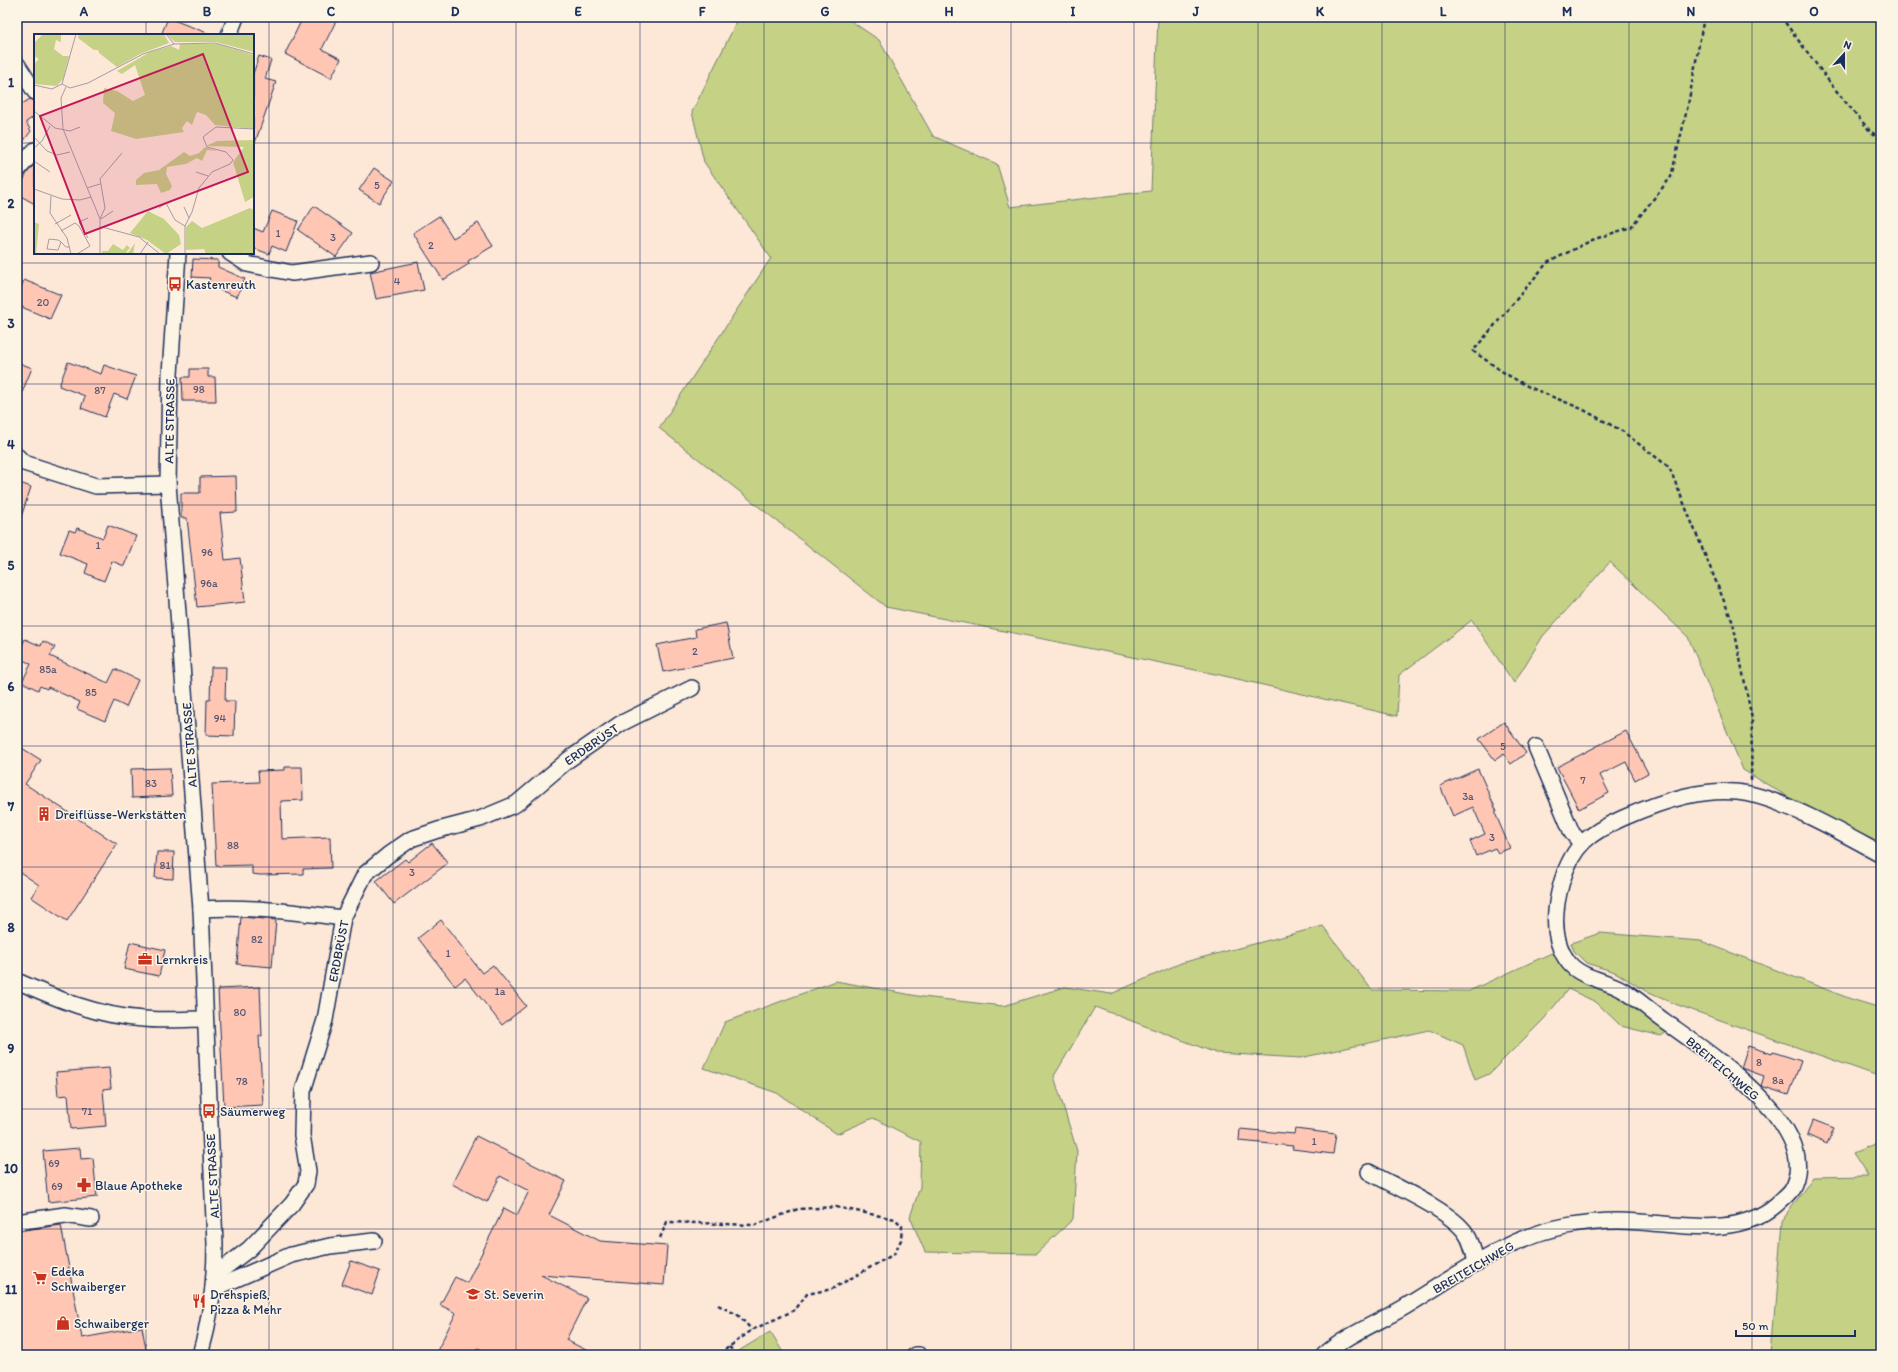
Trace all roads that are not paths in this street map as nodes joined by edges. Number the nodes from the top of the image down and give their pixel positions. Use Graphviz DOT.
graph roads {
  1 [pos="236,17"];
  2 [pos="229,34"];
  3 [pos="17,64"];
  4 [pos="34,90"];
  5 [pos="34,151"];
  6 [pos="17,170"];
  7 [pos="178,254"];
  8 [pos="232,254"];
  9 [pos="371,262"];
  10 [pos="17,456"];
  11 [pos="168,484"];
  12 [pos="692,688"];
  13 [pos="1536,747"];
  14 [pos="1581,843"];
  15 [pos="1881,854"];
  16 [pos="201,909"];
  17 [pos="343,918"];
  18 [pos="17,981"];
  19 [pos="205,1019"];
  20 [pos="1369,1172"];
  21 [pos="91,1219"];
  22 [pos="17,1222"];
  23 [pos="374,1241"];
  24 [pos="1476,1264"];
  25 [pos="214,1282"];
  26 [pos="200,1355"];
  27 [pos="915,1355"];
  28 [pos="918,1355"];
  29 [pos="1324,1355"];
  1 -- 2 [label="street"];
  3 -- 4 [label="street"];
  5 -- 6 [label="street"];
  7 -- 11 [label="street, ALTE STRASSE"];
  8 -- 9 [label="street"];
  10 -- 11 [label="street"];
  11 -- 16 [label="street, ALTE STRASSE"];
  12 -- 17 [label="street, ERDBRÜST"];
  13 -- 14 [label="street"];
  14 -- 15 [label="street, BREITEICHWEG"];
  14 -- 24 [label="street, BREITEICHWEG"];
  16 -- 17 [label="street"];
  16 -- 19 [label="street, ALTE STRASSE"];
  17 -- 25 [label="street, ERDBRÜST"];
  18 -- 19 [label="street"];
  19 -- 25 [label="street, ALTE STRASSE"];
  20 -- 24 [label="street"];
  21 -- 22 [label="street"];
  23 -- 25 [label="street"];
  24 -- 29 [label="street, BREITEICHWEG"];
  25 -- 26 [label="street, ALTE STRASSE"];
  27 -- 28 [label="street"];
}
